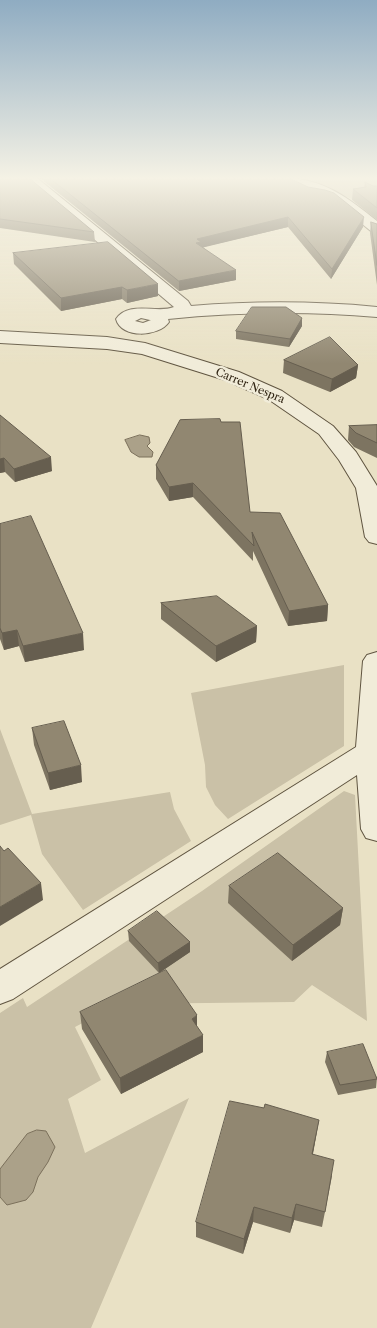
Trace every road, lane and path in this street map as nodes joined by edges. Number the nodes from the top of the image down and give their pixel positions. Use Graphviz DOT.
graph roads {
  1 [pos="104,240"];
  2 [pos="184,312"];
  3 [pos="377,312"];
  4 [pos="0,337"];
  5 [pos="107,343"];
  6 [pos="377,537"];
  7 [pos="377,661"];
  8 [pos="371,752"];
  9 [pos="377,829"];
  10 [pos="0,988"];
  1 -- 2 [label="street"];
  2 -- 3 [label="street"];
  2 -- 5 [label="street"];
  4 -- 5 [label="street, Carrer Nespra"];
  5 -- 6 [label="street, Carrer Nespra"];
  7 -- 8 [label="street"];
  8 -- 9 [label="street"];
  8 -- 10 [label="street"];
}
